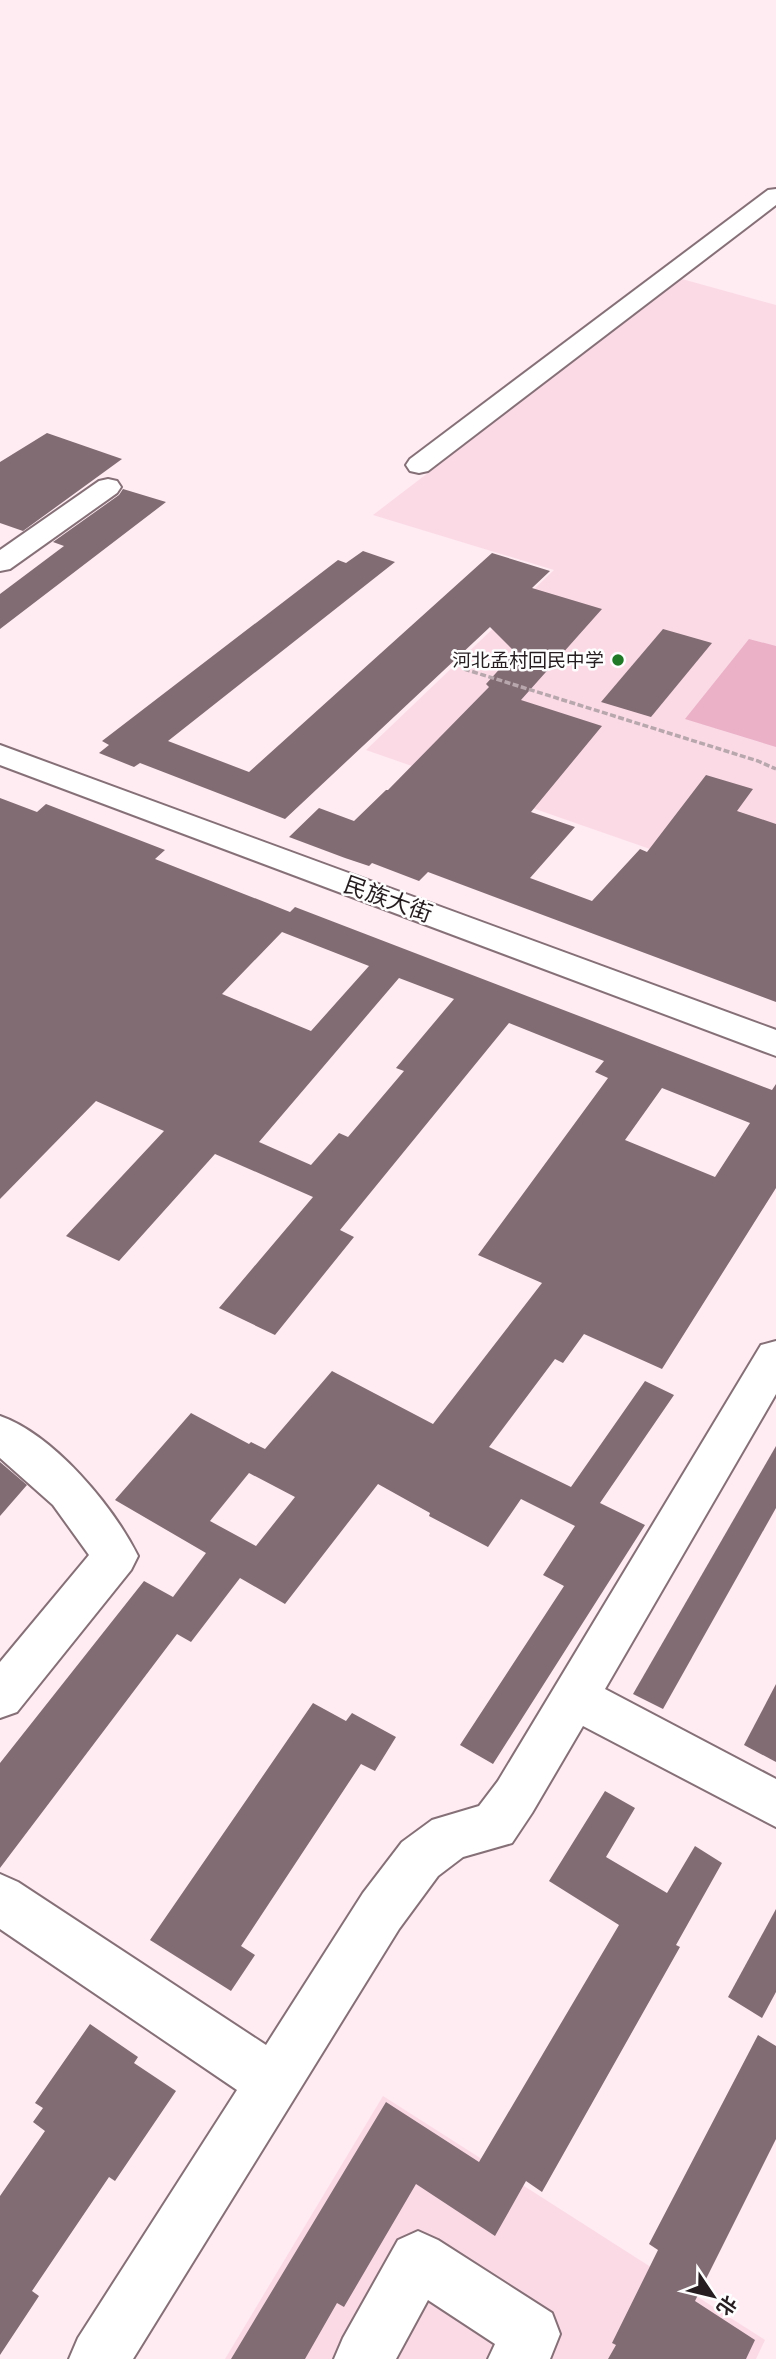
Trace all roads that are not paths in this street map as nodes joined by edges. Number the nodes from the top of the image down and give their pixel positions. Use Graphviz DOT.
graph roads {
  1 [pos="776,195"];
  2 [pos="419,465"];
  3 [pos="108,487"];
  4 [pos="0,563"];
  5 [pos="0,754"];
  6 [pos="776,1044"];
  7 [pos="776,1357"];
  8 [pos="0,1434"];
  9 [pos="0,1697"];
  10 [pos="574,1697"];
  11 [pos="776,1804"];
  12 [pos="0,1899"];
  13 [pos="274,2082"];
  14 [pos="99,2359"];
  15 [pos="364,2359"];
  16 [pos="518,2359"];
  1 -- 2 [label="street"];
  3 -- 4 [label="street"];
  5 -- 6 [label="street, 民族大街"];
  7 -- 10 [label="street"];
  8 -- 9 [label="street"];
  10 -- 11 [label="street"];
  10 -- 13 [label="street"];
  12 -- 13 [label="street"];
  13 -- 14 [label="street"];
  15 -- 16 [label="street"];
}
